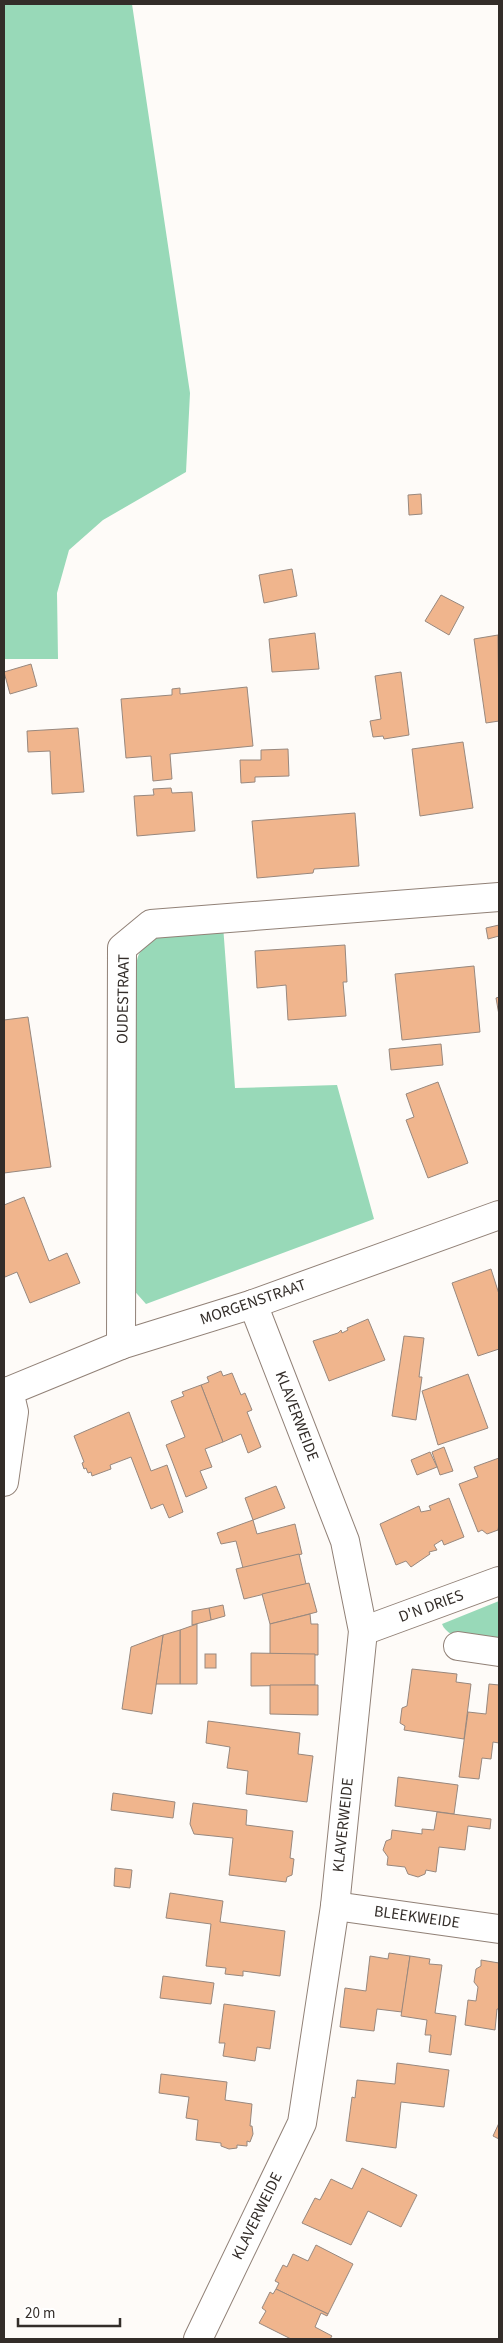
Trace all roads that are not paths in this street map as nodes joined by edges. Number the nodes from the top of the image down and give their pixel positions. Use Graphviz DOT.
graph roads {
  1 [pos="499,897"];
  2 [pos="499,1215"];
  3 [pos="253,1304"];
  4 [pos="121,1345"];
  5 [pos="6,1392"];
  6 [pos="4,1482"];
  7 [pos="499,1581"];
  8 [pos="363,1631"];
  9 [pos="458,1646"];
  10 [pos="499,1652"];
  11 [pos="335,1906"];
  12 [pos="499,1929"];
  13 [pos="198,2339"];
  1 -- 4 [label="street, OUDESTRAAT"];
  2 -- 3 [label="street, MORGENSTRAAT"];
  3 -- 4 [label="street, MORGENSTRAAT"];
  3 -- 8 [label="street, KLAVERWEIDE"];
  4 -- 5 [label="street, MORGENSTRAAT"];
  5 -- 6 [label="street, MORGENSTRAAT"];
  7 -- 8 [label="street, D'N DRIES"];
  8 -- 11 [label="street, KLAVERWEIDE"];
  9 -- 10 [label="street"];
  11 -- 12 [label="street, BLEEKWEIDE"];
  11 -- 13 [label="street, KLAVERWEIDE"];
}
